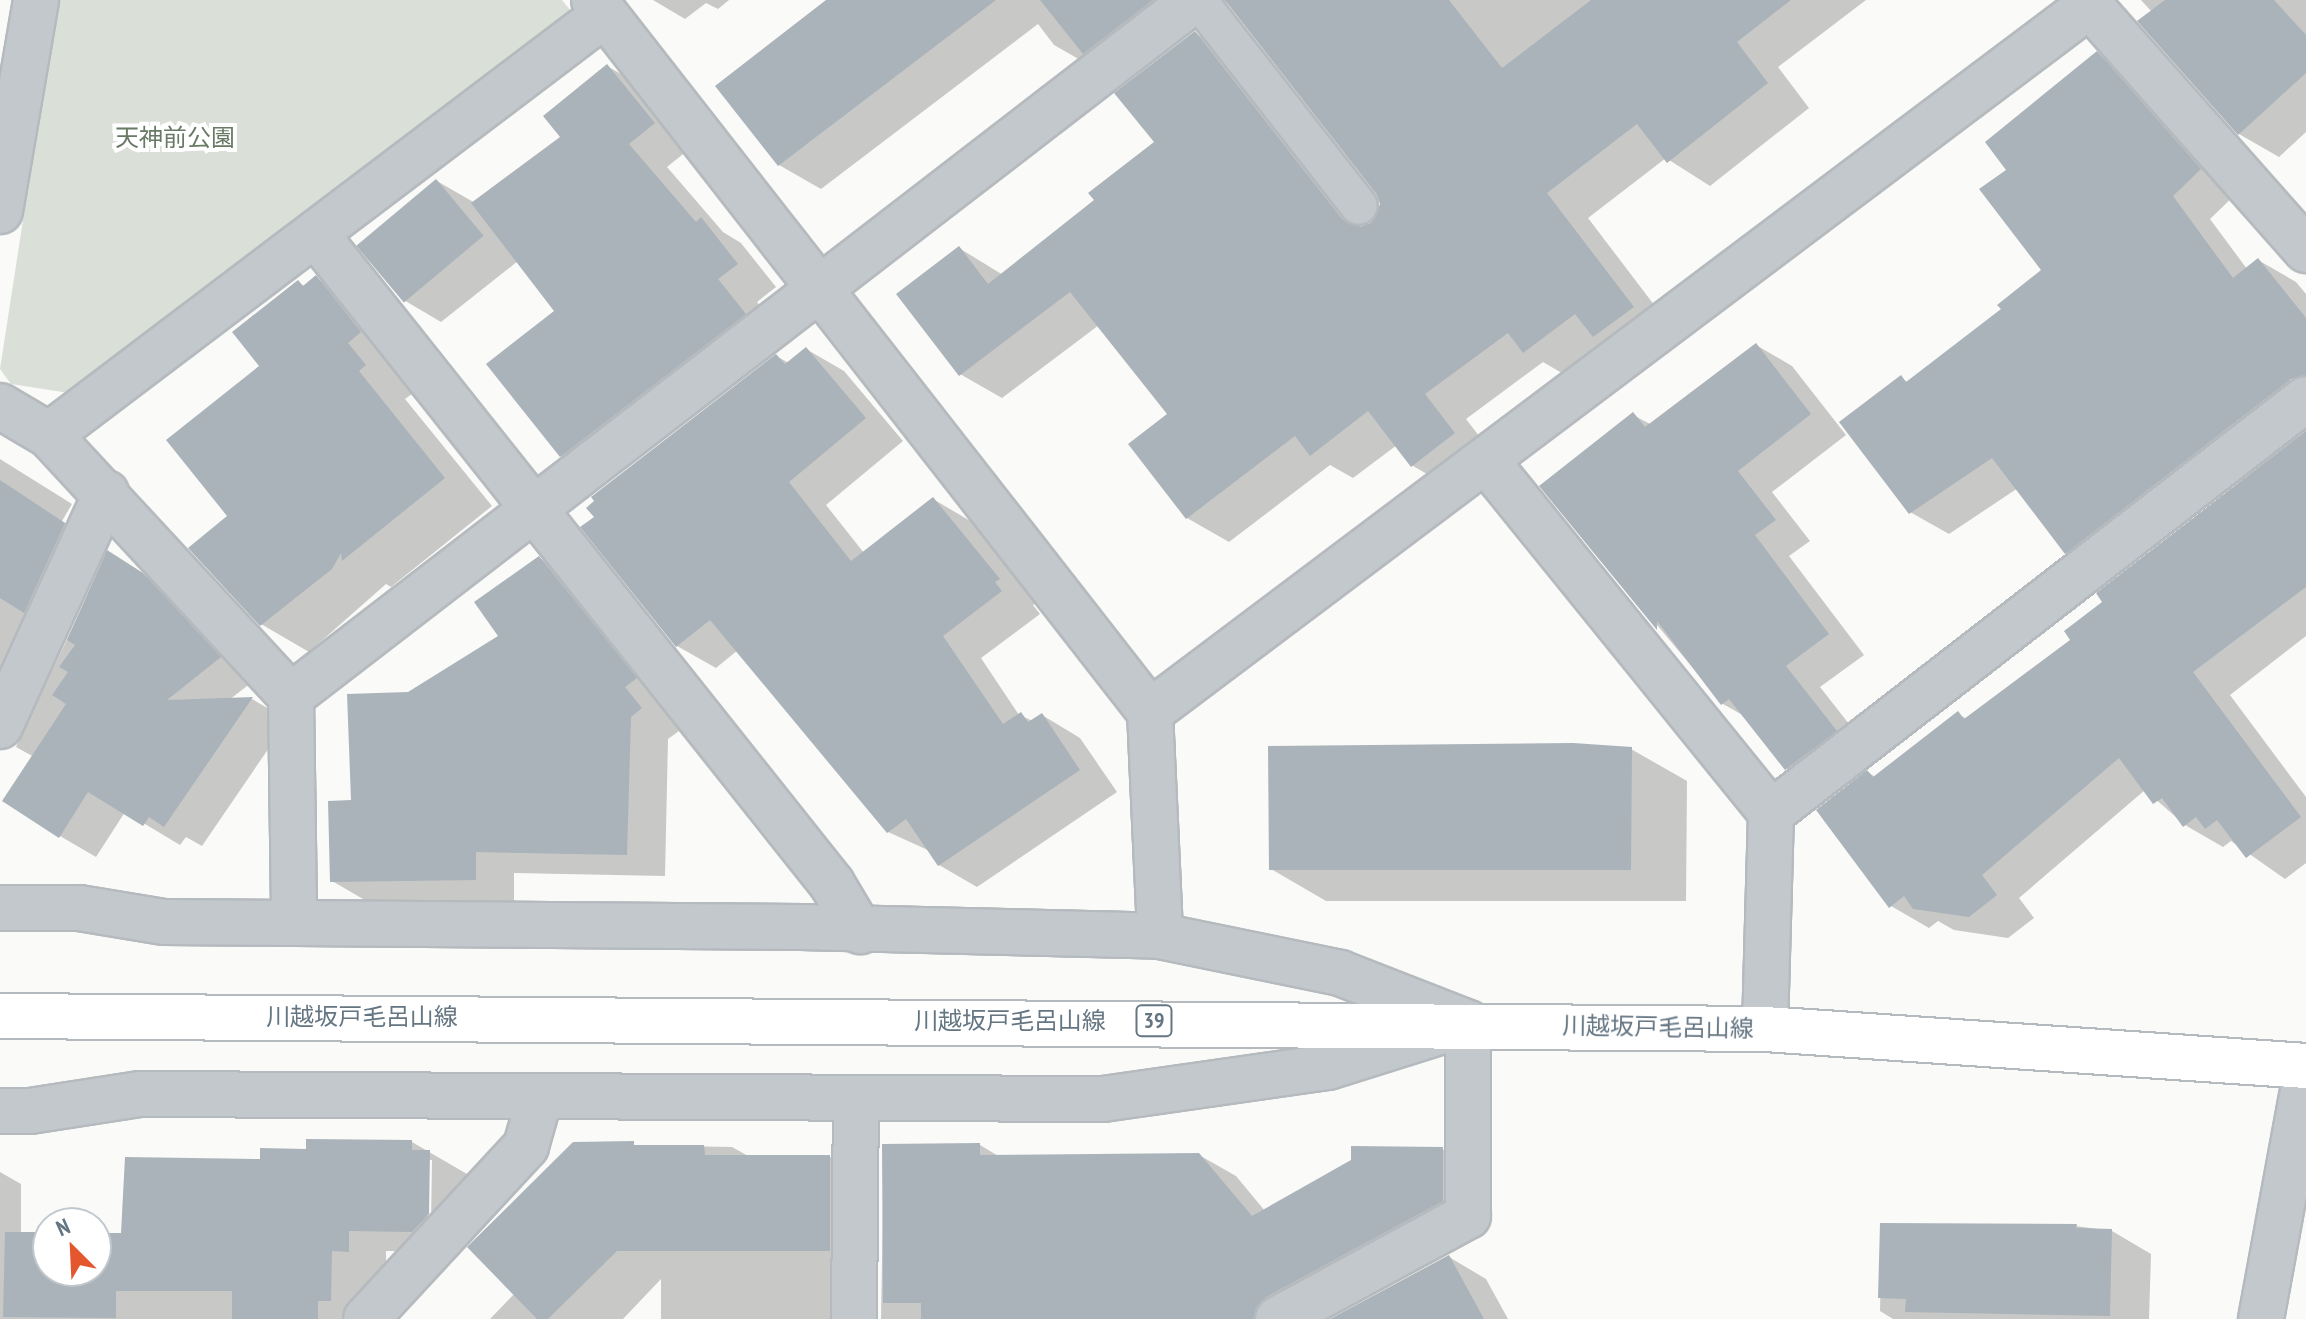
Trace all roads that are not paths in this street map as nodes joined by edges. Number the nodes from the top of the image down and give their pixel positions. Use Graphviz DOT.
graph roads {
  1 [pos="36,0"];
  2 [pos="1196,0"];
  3 [pos="2087,3"];
  4 [pos="599,7"];
  5 [pos="1359,206"];
  6 [pos="0,211"];
  7 [pos="317,236"];
  8 [pos="2306,250"];
  9 [pos="820,287"];
  10 [pos="2306,399"];
  11 [pos="0,406"];
  12 [pos="49,435"];
  13 [pos="1487,462"];
  14 [pos="106,493"];
  15 [pos="535,511"];
  16 [pos="291,696"];
  17 [pos="1150,712"];
  18 [pos="0,726"];
  19 [pos="1771,813"];
  20 [pos="0,908"];
  21 [pos="294,922"];
  22 [pos="860,931"];
  23 [pos="1160,936"];
  24 [pos="0,1016"];
  25 [pos="1468,1023"];
  26 [pos="1765,1029"];
  27 [pos="2306,1066"];
  28 [pos="2306,1074"];
  29 [pos="540,1097"];
  30 [pos="856,1099"];
  31 [pos="0,1111"];
  32 [pos="366,1319"];
  33 [pos="854,1319"];
  34 [pos="1278,1319"];
  35 [pos="2261,1319"];
  1 -- 6 [label="street"];
  2 -- 5 [label="lane"];
  2 -- 9 [label="street"];
  3 -- 8 [label="street"];
  3 -- 13 [label="street"];
  4 -- 7 [label="street"];
  4 -- 9 [label="street"];
  7 -- 12 [label="street"];
  7 -- 15 [label="street"];
  9 -- 15 [label="street"];
  9 -- 17 [label="street"];
  10 -- 19 [label="street"];
  11 -- 12 [label="street"];
  12 -- 14 [label="street"];
  13 -- 17 [label="street"];
  13 -- 19 [label="street"];
  14 -- 16 [label="street"];
  14 -- 18 [label="street"];
  15 -- 16 [label="street"];
  15 -- 22 [label="street"];
  16 -- 21 [label="street"];
  17 -- 23 [label="street"];
  19 -- 26 [label="street"];
  20 -- 21 [label="street"];
  21 -- 22 [label="street"];
  22 -- 23 [label="street"];
  23 -- 25 [label="street"];
  24 -- 25 [label="main road, 川越坂戸毛呂山線 / 39"];
  25 -- 26 [label="main road, 川越坂戸毛呂山線 / 39"];
  25 -- 30 [label="street"];
  25 -- 34 [label="street"];
  26 -- 27 [label="main road, 川越坂戸毛呂山線 / 39"];
  28 -- 35 [label="street"];
  29 -- 30 [label="street"];
  29 -- 31 [label="street"];
  29 -- 32 [label="street"];
  30 -- 33 [label="street"];
}
